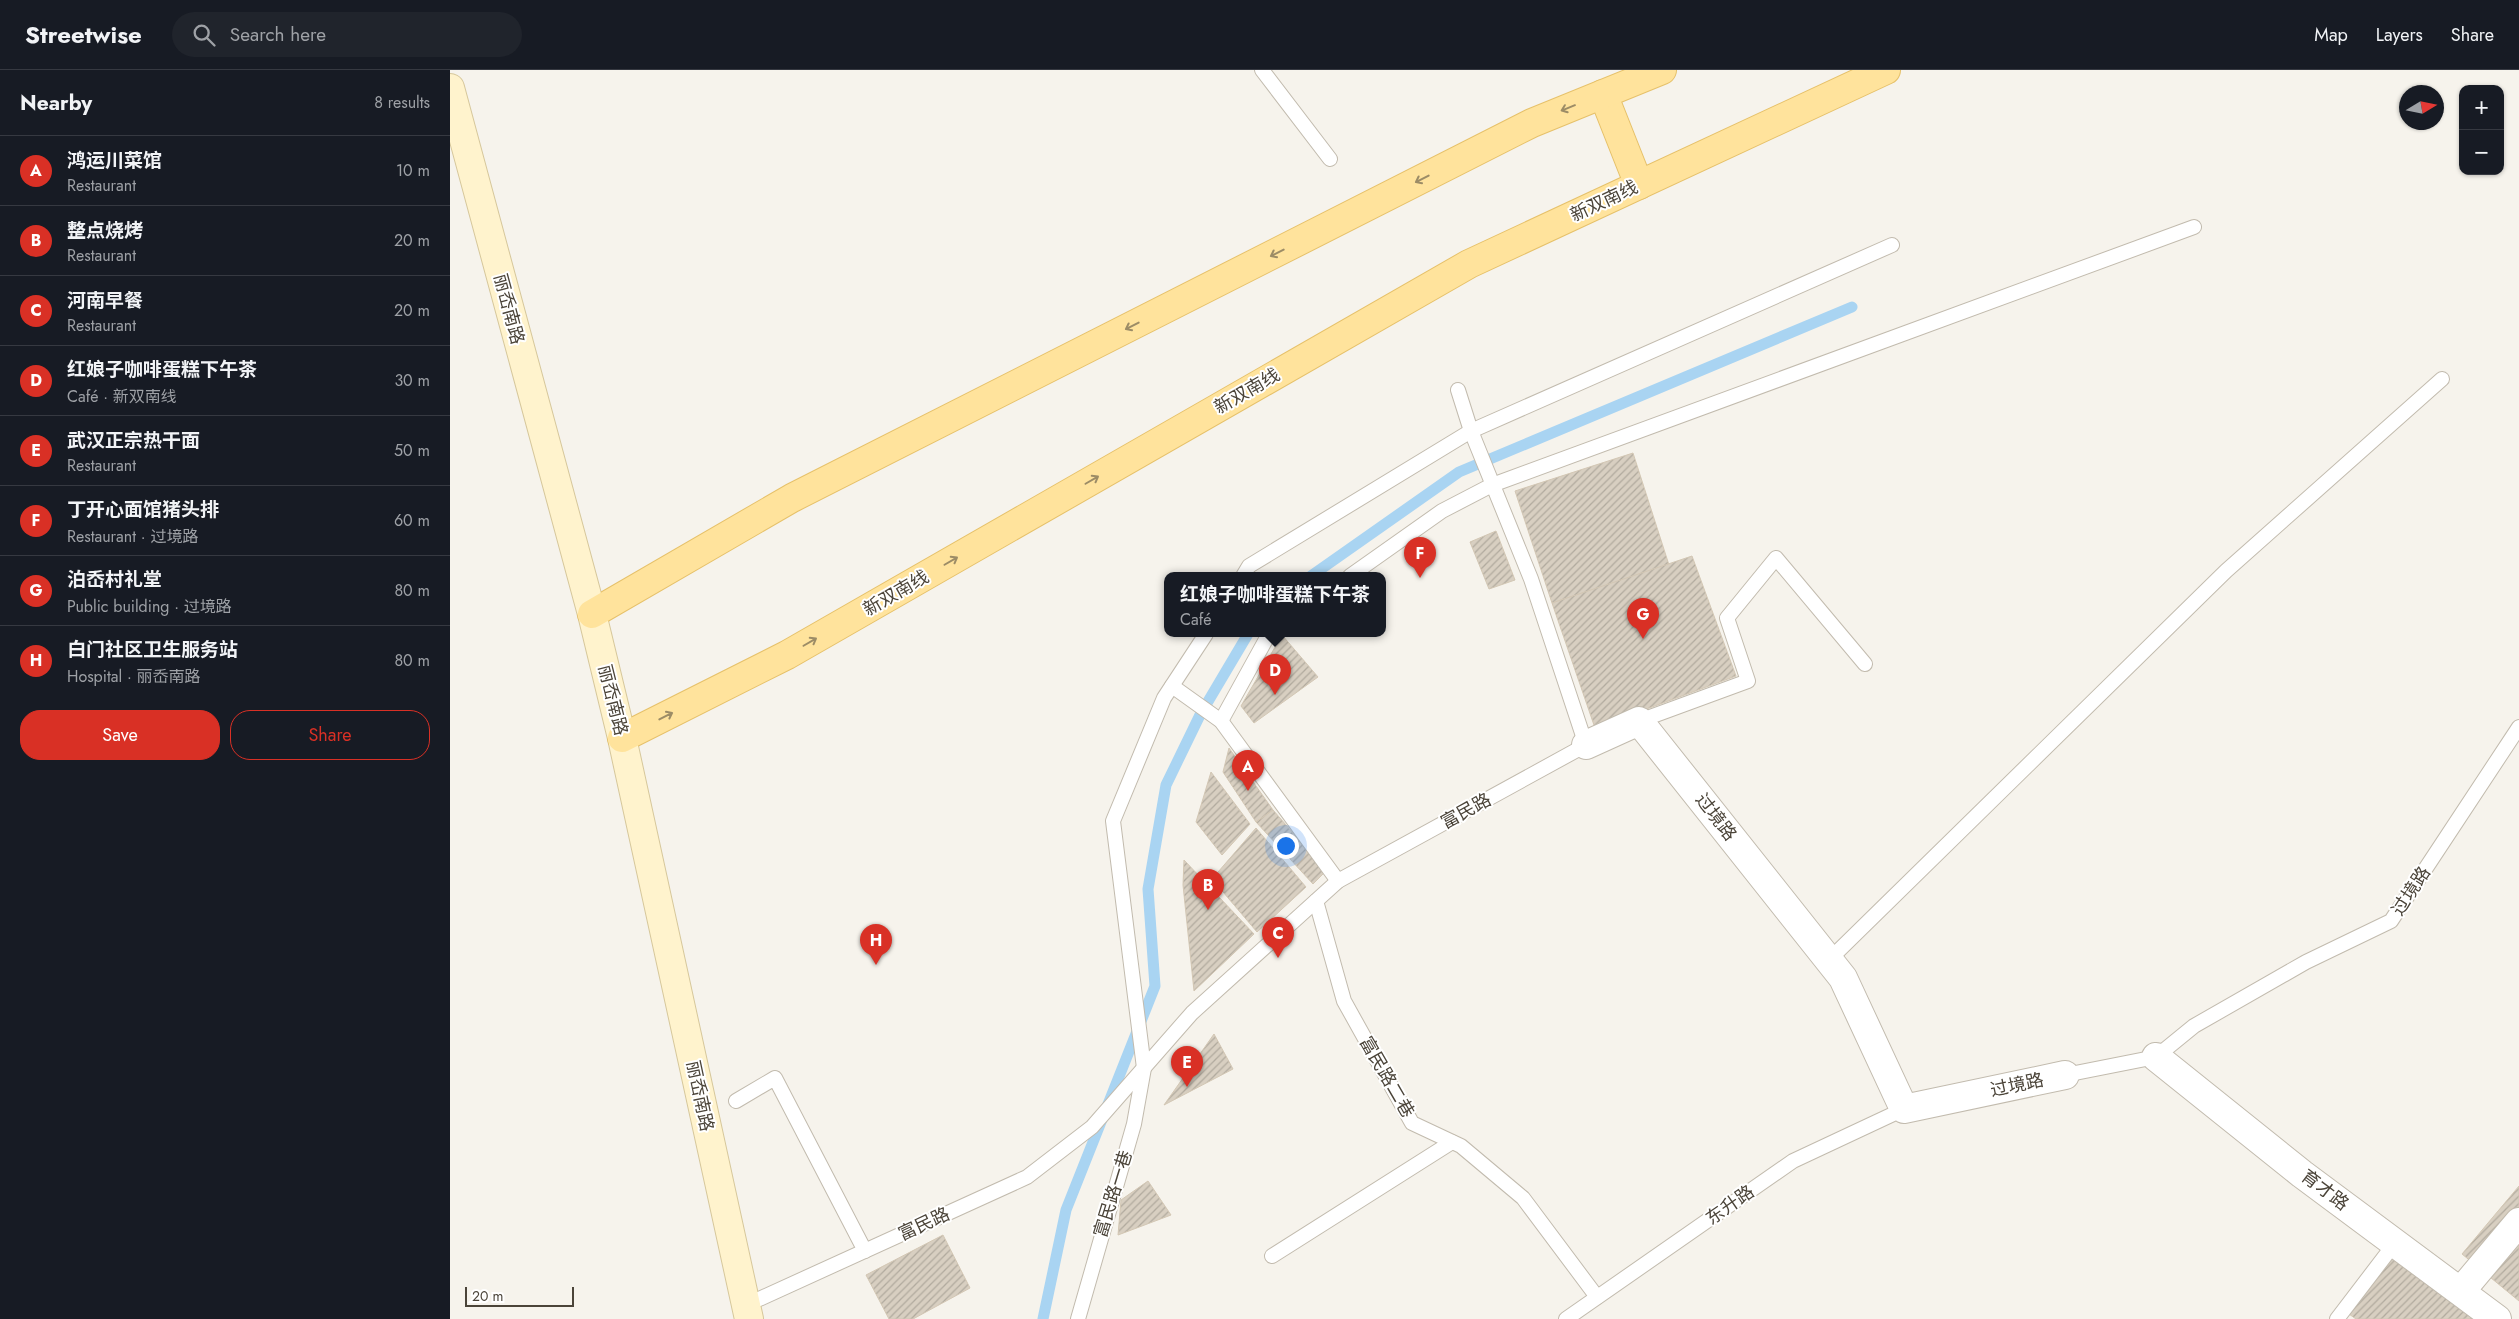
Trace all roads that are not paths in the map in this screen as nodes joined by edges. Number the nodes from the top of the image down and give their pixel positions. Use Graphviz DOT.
graph roads {
  1 [pos="1262,70"];
  2 [pos="1662,70"];
  3 [pos="1886,70"];
  4 [pos="450,88"];
  5 [pos="1603,94"];
  6 [pos="1330,158"];
  7 [pos="1639,184"];
  8 [pos="2194,227"];
  9 [pos="1892,245"];
  10 [pos="2442,379"];
  11 [pos="1458,390"];
  12 [pos="1472,435"];
  13 [pos="1492,485"];
  14 [pos="1245,572"];
  15 [pos="1356,572"];
  16 [pos="592,614"];
  17 [pos="1204,637"];
  18 [pos="1268,637"];
  19 [pos="1865,664"];
  20 [pos="1172,686"];
  21 [pos="1639,721"];
  22 [pos="1222,722"];
  23 [pos="2519,727"];
  24 [pos="622,738"];
  25 [pos="1586,745"];
  26 [pos="1338,881"];
  27 [pos="1316,901"];
  28 [pos="1829,960"];
  29 [pos="2156,1057"];
  30 [pos="1142,1069"];
  31 [pos="2065,1075"];
  32 [pos="736,1102"];
  33 [pos="1904,1109"];
  34 [pos="1452,1142"];
  35 [pos="2519,1222"];
  36 [pos="2395,1243"];
  37 [pos="865,1251"];
  38 [pos="1272,1256"];
  39 [pos="2461,1291"];
  40 [pos="1597,1297"];
  41 [pos="747,1312"];
  42 [pos="1078,1319"];
  43 [pos="1566,1319"];
  44 [pos="2337,1319"];
  45 [pos="2497,1319"];
  1 -- 6 [label="lane"];
  2 -- 5 [label="main road"];
  3 -- 7 [label="main road, 新双南线"];
  4 -- 16 [label="main road, 丽岙南路"];
  5 -- 7 [label="main road"];
  5 -- 16 [label="main road, one-way"];
  24 -- 7 [label="main road, 新双南线, one-way"];
  8 -- 13 [label="lane"];
  9 -- 12 [label="lane"];
  10 -- 28 [label="lane"];
  11 -- 12 [label="lane"];
  12 -- 13 [label="lane"];
  12 -- 14 [label="lane"];
  13 -- 15 [label="lane"];
  13 -- 25 [label="lane"];
  16 -- 24 [label="main road, 丽岙南路"];
  17 -- 20 [label="lane"];
  18 -- 22 [label="lane"];
  19 -- 21 [label="lane"];
  20 -- 22 [label="lane"];
  20 -- 30 [label="lane"];
  21 -- 25 [label="street"];
  21 -- 28 [label="street, 过境路"];
  22 -- 26 [label="lane"];
  23 -- 29 [label="lane, 过境路"];
  24 -- 41 [label="main road, 丽岙南路"];
  25 -- 26 [label="lane, 富民路"];
  26 -- 27 [label="lane, 富民路"];
  27 -- 30 [label="lane, 富民路"];
  27 -- 34 [label="lane, 富民路二巷"];
  28 -- 33 [label="street, 过境路"];
  29 -- 31 [label="lane, 过境路"];
  29 -- 36 [label="street, 育才路"];
  30 -- 37 [label="lane, 富民路"];
  30 -- 42 [label="lane, 富民路一巷"];
  31 -- 33 [label="street, 过境路"];
  32 -- 37 [label="lane"];
  33 -- 40 [label="lane, 东升路"];
  34 -- 38 [label="lane"];
  34 -- 40 [label="lane, 富民路二巷"];
  35 -- 39 [label="street"];
  36 -- 39 [label="street, 育才路"];
  36 -- 44 [label="lane"];
  37 -- 41 [label="lane, 富民路"];
  39 -- 45 [label="street, 育才路"];
  40 -- 43 [label="lane, 东升路"];
}
